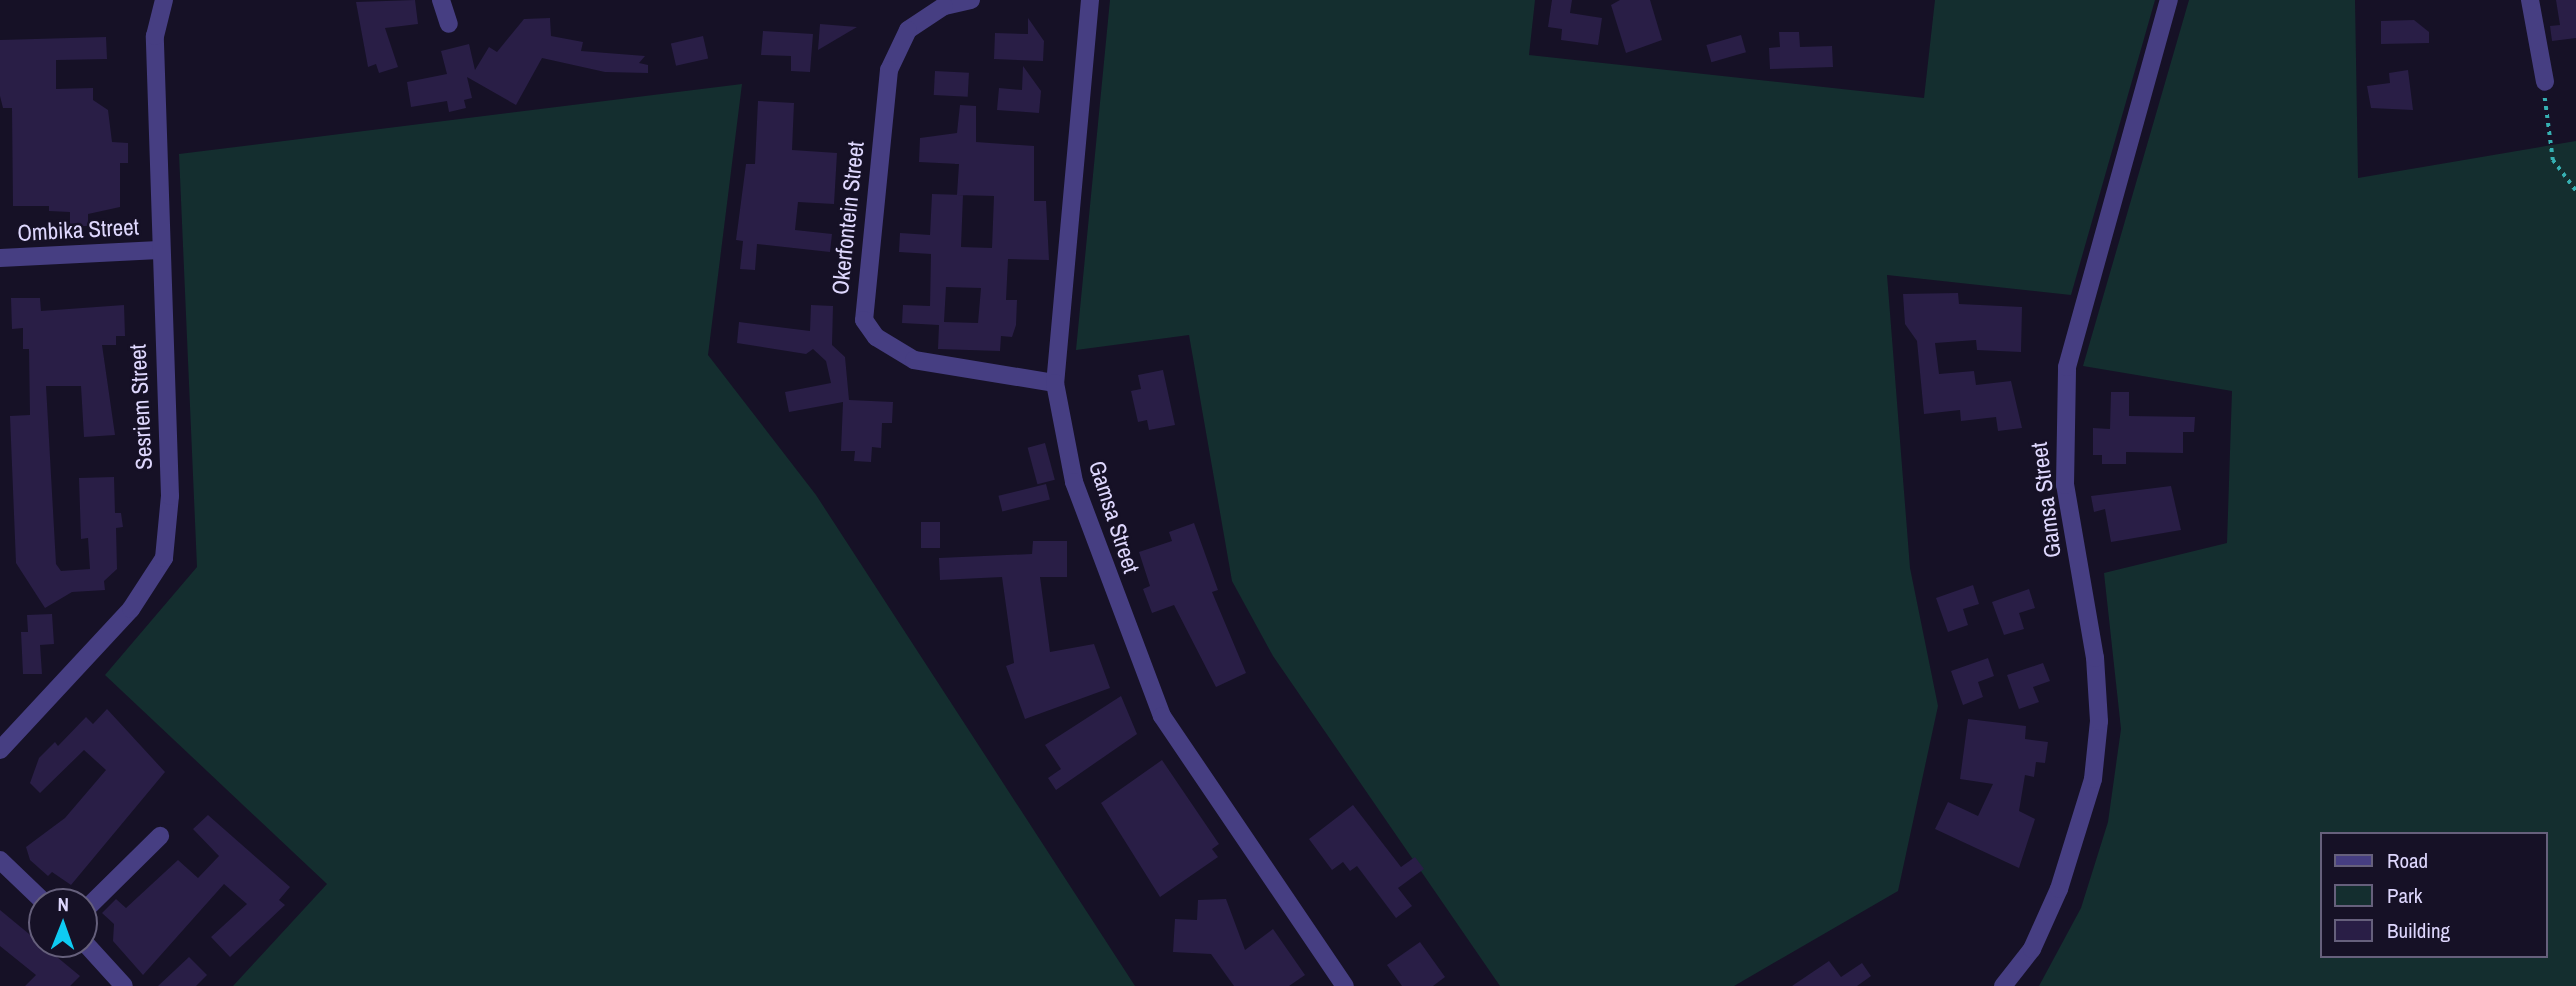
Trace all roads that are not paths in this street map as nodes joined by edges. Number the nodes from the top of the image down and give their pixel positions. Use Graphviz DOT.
graph roads {
  1 [pos="163,0"];
  2 [pos="441,0"];
  3 [pos="971,0"];
  4 [pos="1090,0"];
  5 [pos="2169,0"];
  6 [pos="2530,0"];
  7 [pos="449,24"];
  8 [pos="2545,82"];
  9 [pos="159,250"];
  10 [pos="0,258"];
  11 [pos="1055,383"];
  12 [pos="0,750"];
  13 [pos="160,836"];
  14 [pos="0,860"];
  15 [pos="29,888"];
  16 [pos="98,897"];
  17 [pos="98,957"];
  18 [pos="124,986"];
  19 [pos="1345,986"];
  20 [pos="2003,986"];
  1 -- 9 [label="street, Sesriem Street"];
  2 -- 7 [label="street"];
  3 -- 11 [label="street, Okerfontein Street"];
  4 -- 11 [label="street, Gamsa Street"];
  5 -- 20 [label="street, Gamsa Street"];
  6 -- 8 [label="street"];
  9 -- 10 [label="street, Ombika Street"];
  9 -- 12 [label="street, Sesriem Street"];
  11 -- 19 [label="street, Gamsa Street"];
  13 -- 16 [label="street"];
  14 -- 15 [label="street"];
  17 -- 18 [label="street"];
}
